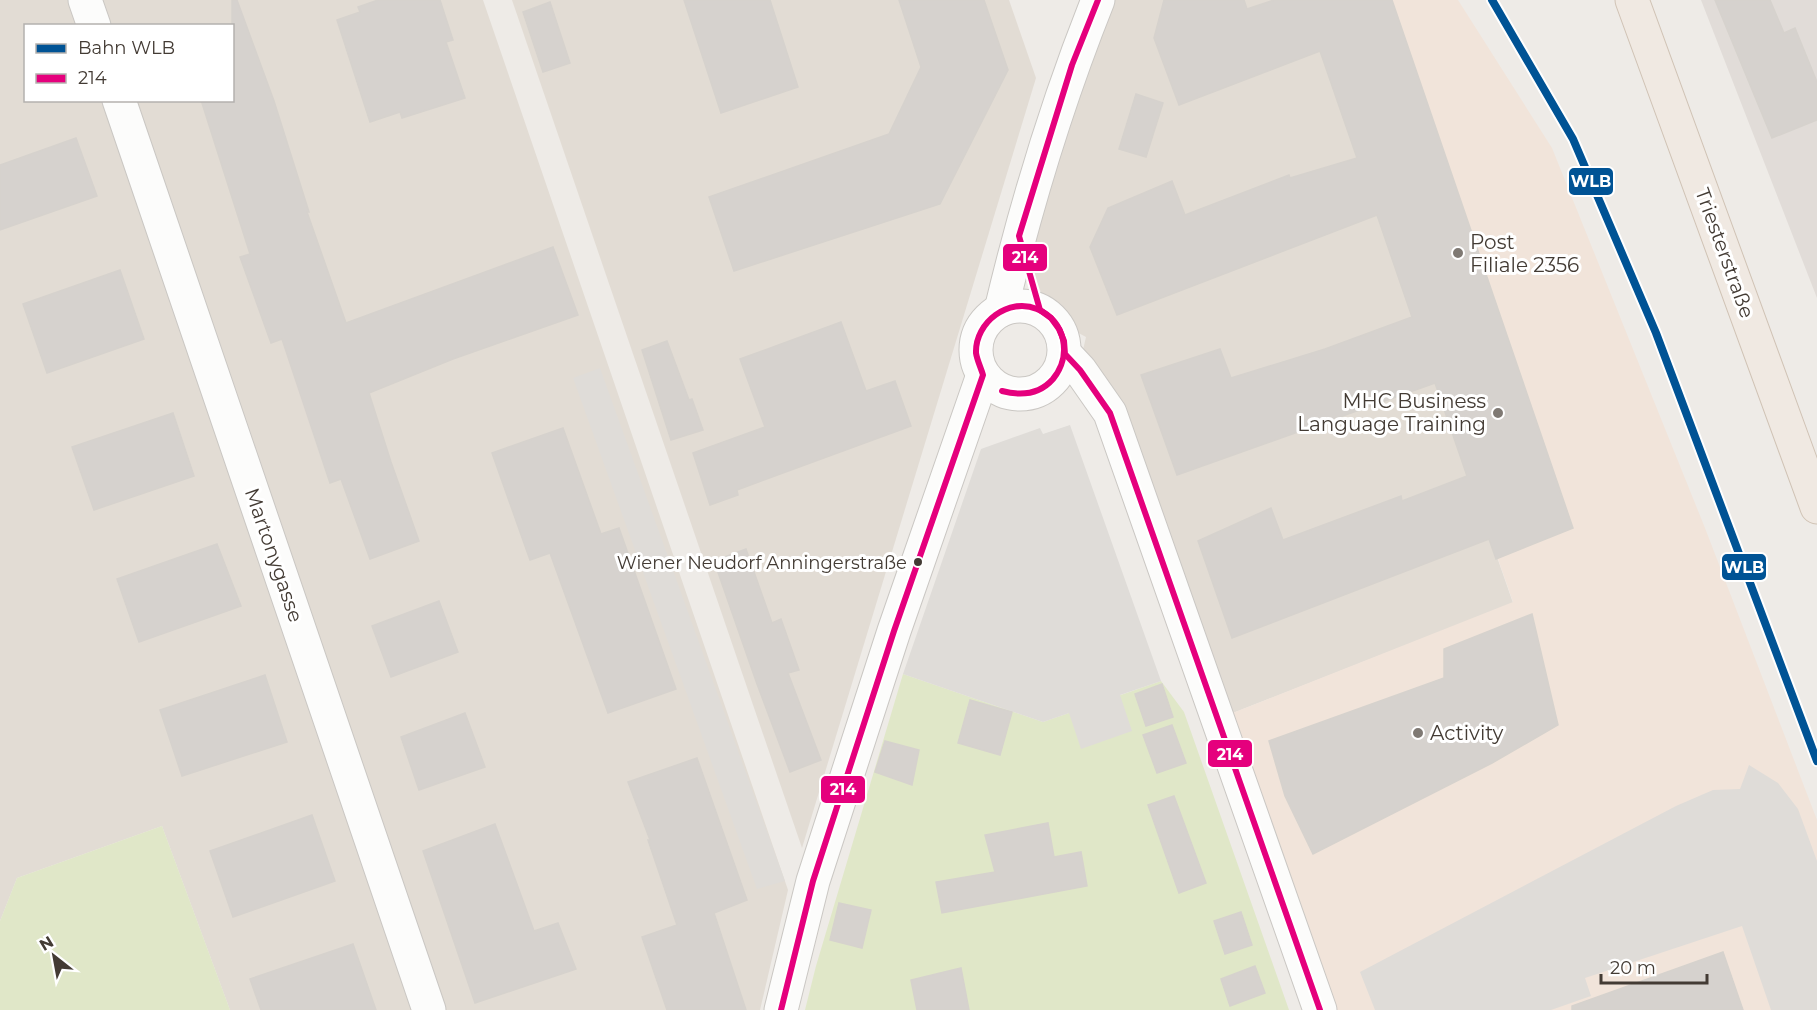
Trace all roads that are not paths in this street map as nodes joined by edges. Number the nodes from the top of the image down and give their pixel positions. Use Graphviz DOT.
graph roads {
  1 [pos="85,0"];
  2 [pos="1098,0"];
  3 [pos="1632,0"];
  4 [pos="93,24"];
  5 [pos="120,102"];
  6 [pos="1019,236"];
  7 [pos="1001,310"];
  8 [pos="1040,310"];
  9 [pos="1065,354"];
  10 [pos="992,383"];
  11 [pos="1048,386"];
  12 [pos="1110,413"];
  13 [pos="1817,507"];
  14 [pos="429,1010"];
  15 [pos="781,1010"];
  16 [pos="1320,1010"];
  1 -- 4 [label="street"];
  2 -- 6 [label="street"];
  3 -- 13 [label="main road, Triesterstraße"];
  5 -- 14 [label="street, Martonygasse"];
  6 -- 7 [label="street"];
  6 -- 8 [label="street"];
  7 -- 8 [label="street"];
  7 -- 10 [label="street"];
  8 -- 9 [label="street"];
  9 -- 11 [label="street"];
  9 -- 12 [label="street"];
  10 -- 11 [label="street"];
  10 -- 15 [label="street"];
  11 -- 12 [label="street"];
  12 -- 16 [label="street"];
}
